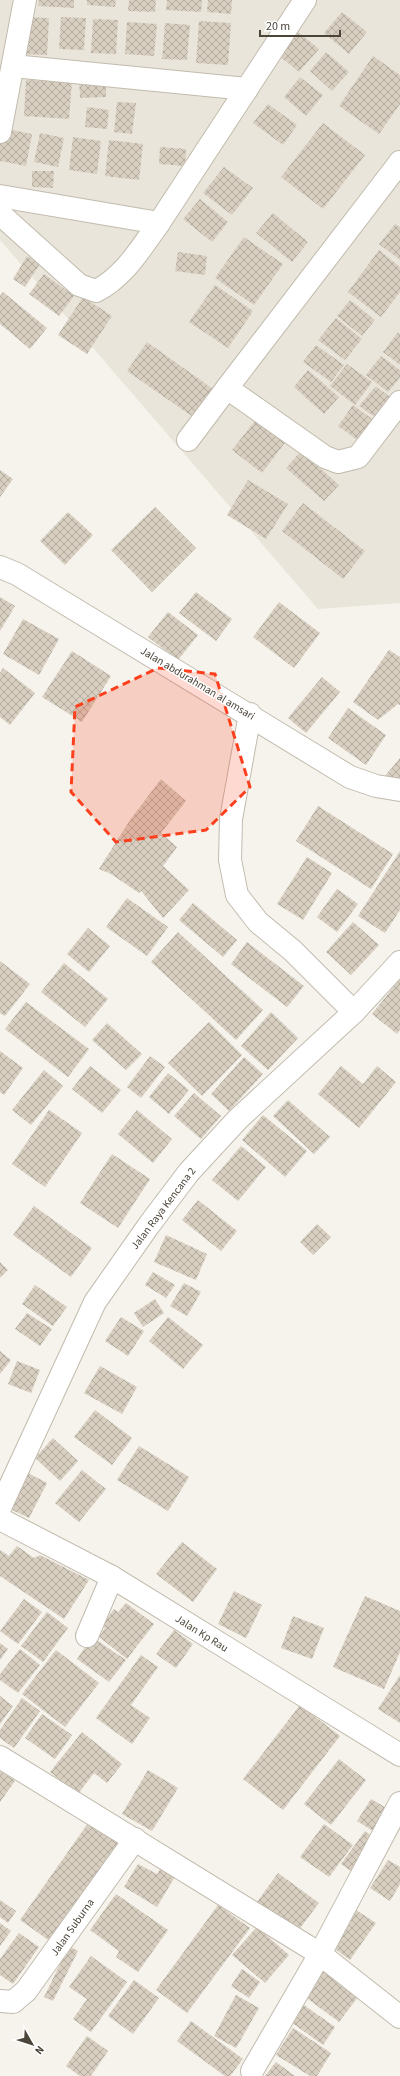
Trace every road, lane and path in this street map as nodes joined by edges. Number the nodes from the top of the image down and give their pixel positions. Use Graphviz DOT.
graph roads {
  1 [pos="25,0"];
  2 [pos="305,0"];
  3 [pos="10,50"];
  4 [pos="247,88"];
  5 [pos="0,132"];
  6 [pos="400,162"];
  7 [pos="0,196"];
  8 [pos="0,214"];
  9 [pos="159,223"];
  10 [pos="227,388"];
  11 [pos="400,402"];
  12 [pos="188,440"];
  13 [pos="1,570"];
  14 [pos="250,714"];
  15 [pos="400,790"];
  16 [pos="400,962"];
  17 [pos="354,1012"];
  18 [pos="0,1508"];
  19 [pos="0,1519"];
  20 [pos="112,1577"];
  21 [pos="87,1636"];
  22 [pos="400,1754"];
  23 [pos="0,1757"];
  24 [pos="400,1803"];
  25 [pos="135,1839"];
  26 [pos="320,1954"];
  27 [pos="0,2001"];
  28 [pos="400,2017"];
  29 [pos="252,2071"];
  1 -- 3 [label="street"];
  2 -- 4 [label="street"];
  3 -- 4 [label="street"];
  3 -- 5 [label="street"];
  4 -- 9 [label="street"];
  6 -- 10 [label="street"];
  7 -- 9 [label="street"];
  8 -- 9 [label="street"];
  10 -- 11 [label="street"];
  10 -- 12 [label="street"];
  13 -- 14 [label="street, Jalan abdurahman al amsari"];
  14 -- 15 [label="street, Jalan abdurahman al amsari"];
  14 -- 17 [label="street"];
  16 -- 17 [label="street, Jalan Raya Kencana 2"];
  17 -- 18 [label="street, Jalan Raya Kencana 2"];
  19 -- 20 [label="street, Jalan Kp Rau"];
  20 -- 21 [label="street"];
  20 -- 22 [label="street, Jalan Kp Rau"];
  23 -- 25 [label="street"];
  24 -- 26 [label="street"];
  25 -- 26 [label="street"];
  25 -- 27 [label="street, Jalan Suburna"];
  26 -- 28 [label="street"];
  26 -- 29 [label="street"];
}
